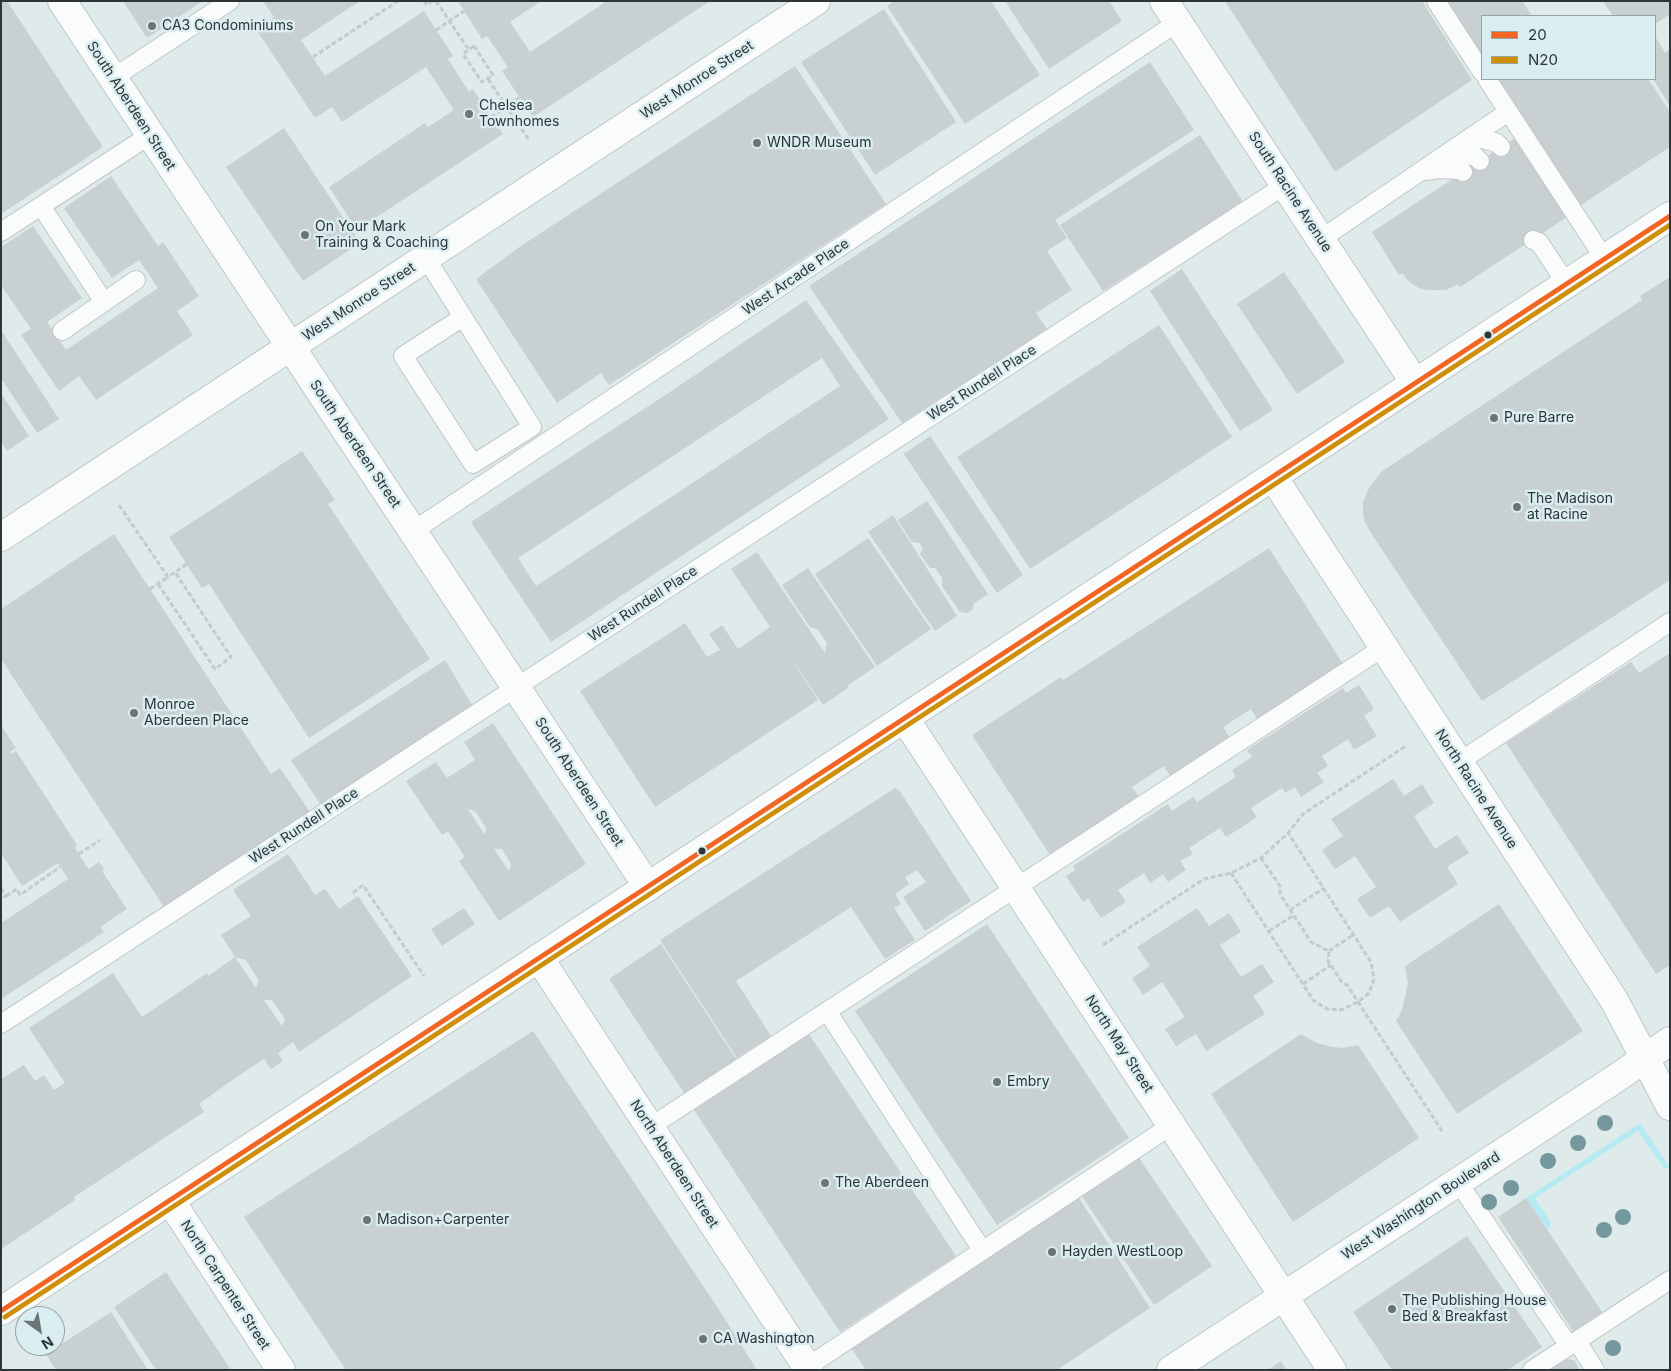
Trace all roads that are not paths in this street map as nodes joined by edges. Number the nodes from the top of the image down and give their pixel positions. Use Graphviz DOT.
graph roads {
  1 [pos="62,1"];
  2 [pos="230,1"];
  3 [pos="816,1"];
  4 [pos="1436,1"];
  5 [pos="1171,12"];
  6 [pos="1481,70"];
  7 [pos="113,78"];
  8 [pos="1488,80"];
  9 [pos="1508,112"];
  10 [pos="150,134"];
  11 [pos="1467,140"];
  12 [pos="1501,147"];
  13 [pos="1437,160"];
  14 [pos="1480,160"];
  15 [pos="1420,171"];
  16 [pos="1463,172"];
  17 [pos="1285,185"];
  18 [pos="41,206"];
  19 [pos="1670,216"];
  20 [pos="1,232"];
  21 [pos="1321,239"];
  22 [pos="1537,239"];
  23 [pos="426,258"];
  24 [pos="1604,258"];
  25 [pos="136,280"];
  26 [pos="1566,283"];
  27 [pos="104,302"];
  28 [pos="463,317"];
  29 [pos="62,331"];
  30 [pos="291,347"];
  31 [pos="1415,383"];
  32 [pos="1273,477"];
  33 [pos="413,531"];
  34 [pos="1,536"];
  35 [pos="1670,622"];
  36 [pos="1384,647"];
  37 [pos="517,687"];
  38 [pos="905,718"];
  39 [pos="1459,762"];
  40 [pos="648,887"];
  41 [pos="1016,888"];
  42 [pos="539,958"];
  43 [pos="827,1012"];
  44 [pos="1,1024"];
  45 [pos="1670,1041"];
  46 [pos="1645,1058"];
  47 [pos="1670,1106"];
  48 [pos="1172,1125"];
  49 [pos="650,1128"];
  50 [pos="1458,1182"];
  51 [pos="170,1200"];
  52 [pos="982,1250"];
  53 [pos="1670,1280"];
  54 [pos="1284,1295"];
  55 [pos="1,1311"];
  56 [pos="1573,1344"];
  57 [pos="808,1368"];
  58 [pos="281,1370"];
  59 [pos="1171,1370"];
  60 [pos="1332,1370"];
  61 [pos="1532,1370"];
  62 [pos="1595,1370"];
  1 -- 7 [label="street, South Aberdeen Street"];
  2 -- 7 [label="lane"];
  3 -- 23 [label="street, West Monroe Street"];
  4 -- 6 [label="lane"];
  5 -- 17 [label="street, South Racine Avenue"];
  5 -- 33 [label="lane, West Arcade Place"];
  7 -- 10 [label="street, South Aberdeen Street"];
  8 -- 9 [label="lane"];
  9 -- 11 [label="lane"];
  9 -- 24 [label="lane"];
  10 -- 18 [label="lane"];
  10 -- 30 [label="street, South Aberdeen Street"];
  11 -- 12 [label="lane"];
  11 -- 13 [label="lane"];
  13 -- 14 [label="lane"];
  13 -- 15 [label="lane"];
  15 -- 16 [label="lane"];
  15 -- 21 [label="lane"];
  17 -- 21 [label="street, South Racine Avenue"];
  17 -- 37 [label="lane, West Rundell Place"];
  18 -- 20 [label="lane"];
  18 -- 27 [label="lane"];
  19 -- 24 [label="street"];
  21 -- 31 [label="street, South Racine Avenue"];
  22 -- 26 [label="lane"];
  23 -- 28 [label="lane"];
  23 -- 30 [label="street, West Monroe Street"];
  24 -- 26 [label="street"];
  25 -- 27 [label="lane"];
  26 -- 31 [label="street"];
  27 -- 29 [label="lane"];
  28 -- 28 [label="lane"];
  30 -- 33 [label="street, South Aberdeen Street"];
  30 -- 34 [label="street, West Monroe Street"];
  31 -- 32 [label="street"];
  32 -- 36 [label="street, North Racine Avenue"];
  32 -- 38 [label="street"];
  33 -- 37 [label="street, South Aberdeen Street"];
  35 -- 39 [label="lane"];
  36 -- 39 [label="street, North Racine Avenue"];
  36 -- 41 [label="lane"];
  37 -- 40 [label="street, South Aberdeen Street"];
  37 -- 44 [label="lane, West Rundell Place"];
  38 -- 40 [label="street"];
  38 -- 41 [label="street, North May Street"];
  39 -- 46 [label="street, North Racine Avenue"];
  40 -- 42 [label="street"];
  41 -- 43 [label="lane"];
  41 -- 48 [label="street, North May Street"];
  42 -- 49 [label="street, North Aberdeen Street"];
  42 -- 51 [label="street"];
  43 -- 49 [label="lane"];
  43 -- 52 [label="lane"];
  45 -- 46 [label="street, West Washington Boulevard"];
  46 -- 47 [label="street, North Racine Avenue"];
  46 -- 50 [label="street, West Washington Boulevard"];
  48 -- 52 [label="lane"];
  48 -- 54 [label="street, North May Street"];
  49 -- 57 [label="street, North Aberdeen Street"];
  50 -- 54 [label="street, West Washington Boulevard"];
  50 -- 56 [label="lane"];
  51 -- 55 [label="street"];
  51 -- 58 [label="street, North Carpenter Street"];
  52 -- 57 [label="lane"];
  53 -- 56 [label="lane"];
  54 -- 59 [label="street, West Washington Boulevard"];
  54 -- 60 [label="street, North May Street"];
  56 -- 61 [label="lane"];
  56 -- 62 [label="lane"];
}
